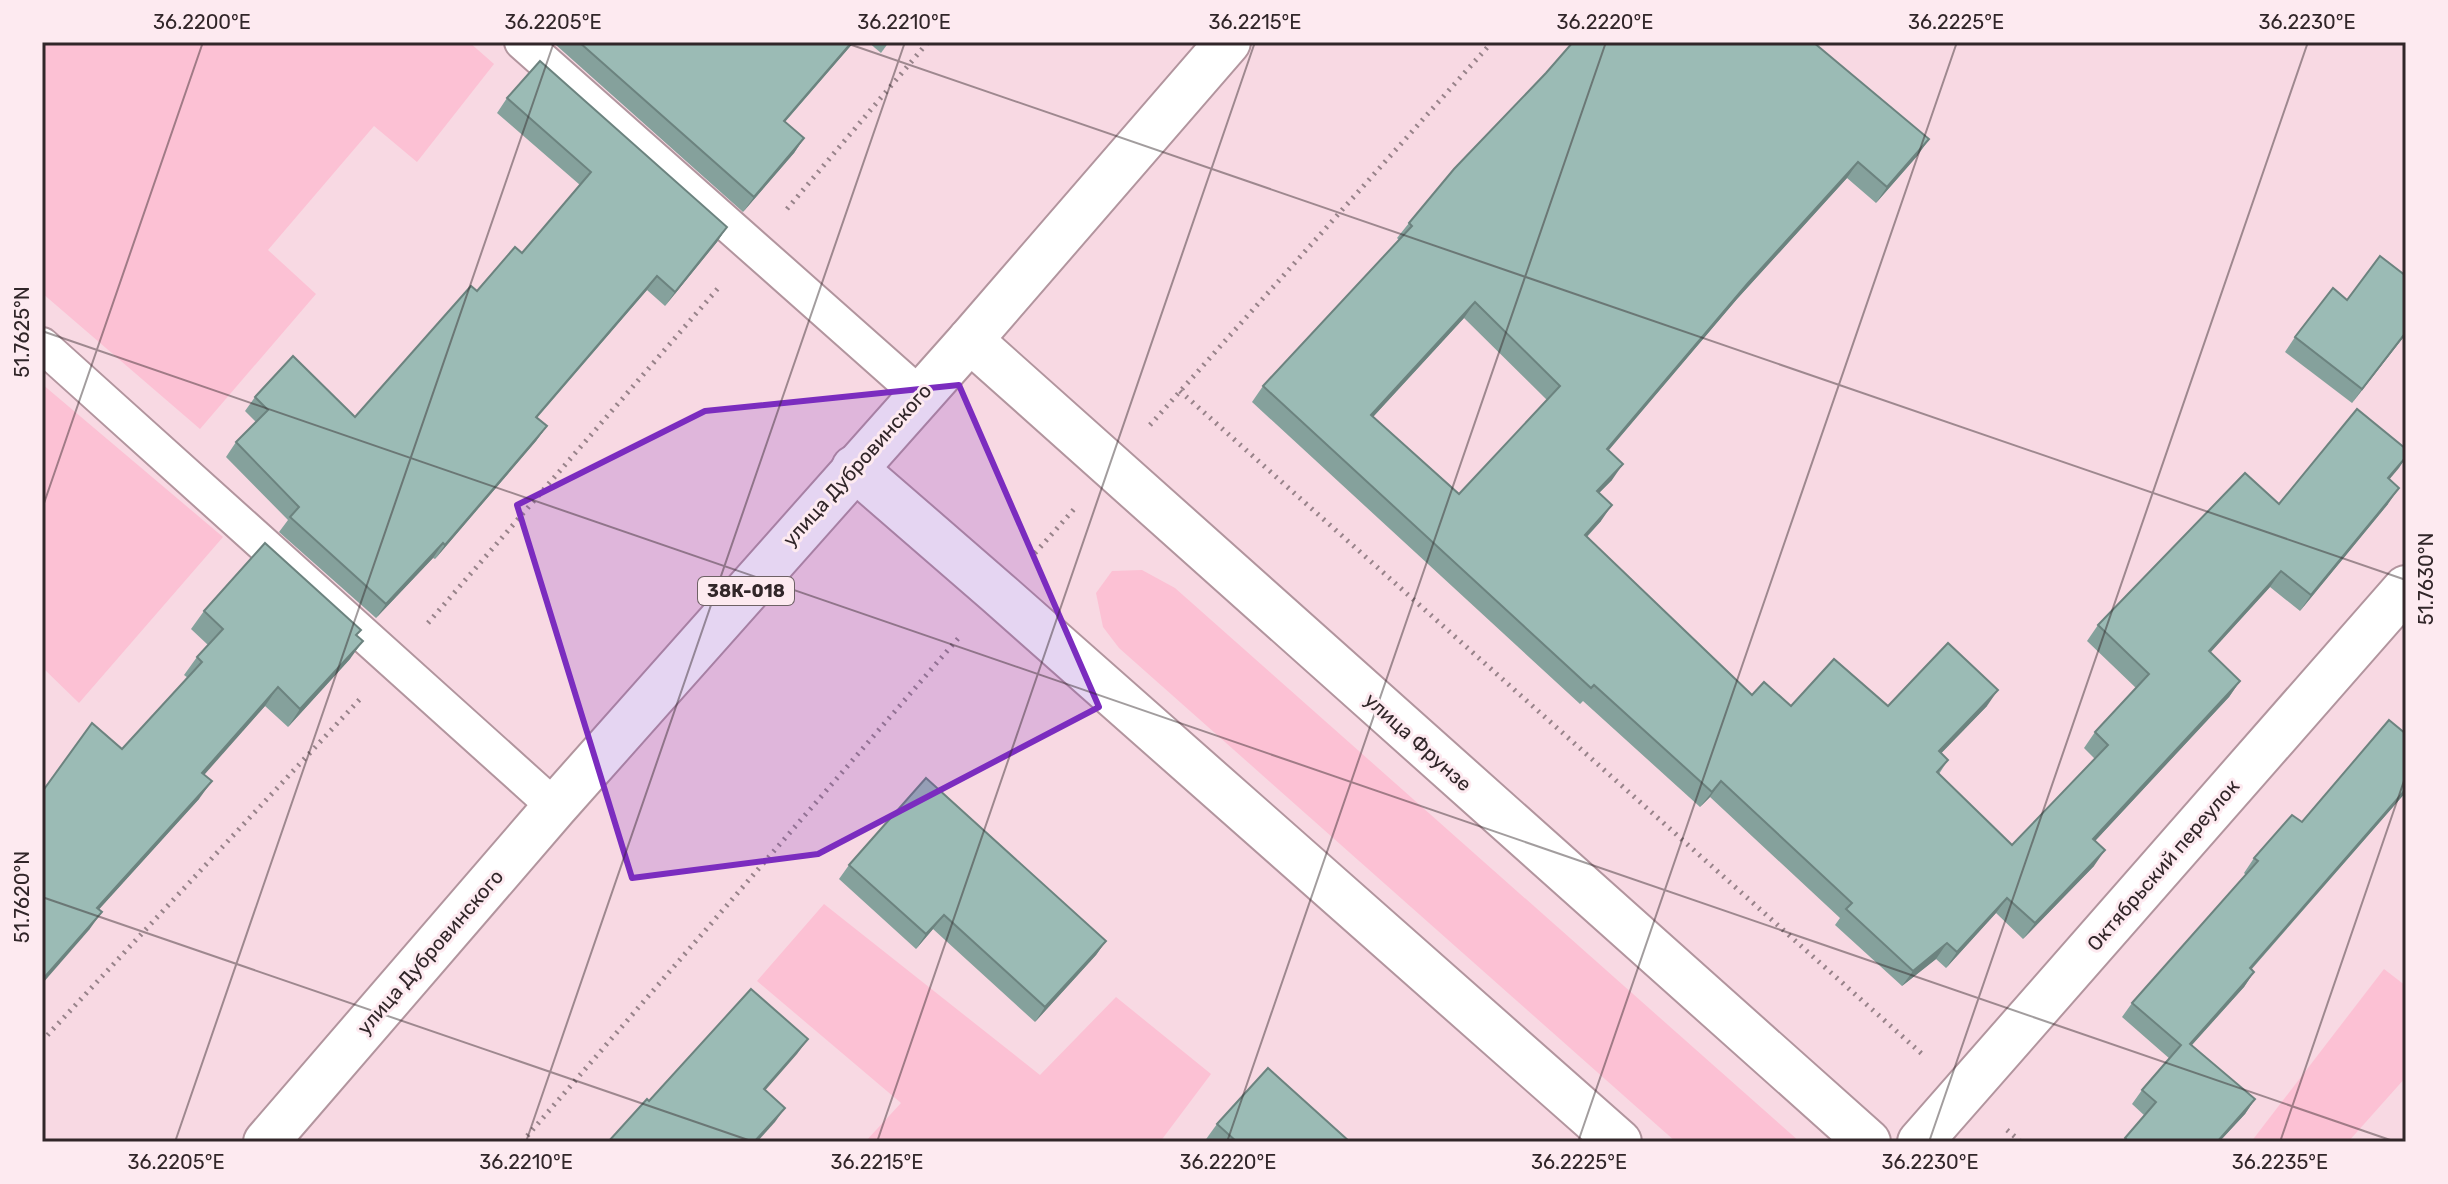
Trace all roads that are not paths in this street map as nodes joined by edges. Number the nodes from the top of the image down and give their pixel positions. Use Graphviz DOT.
graph roads {
  1 [pos="522,42"];
  2 [pos="1228,42"];
  3 [pos="970,340"];
  4 [pos="42,345"];
  5 [pos="920,395"];
  6 [pos="854,468"];
  7 [pos="2406,588"];
  8 [pos="555,807"];
  9 [pos="266,1142"];
  10 [pos="1619,1142"];
  11 [pos="1868,1142"];
  12 [pos="1920,1142"];
  1 -- 5 [label="lane"];
  2 -- 3 [label="main road, улица Дубровинского / 38К-018"];
  3 -- 5 [label="main road, улица Дубровинского / 38К-018"];
  3 -- 11 [label="main road, улица Фрунзе"];
  4 -- 8 [label="lane"];
  5 -- 6 [label="main road, улица Дубровинского / 38К-018"];
  6 -- 8 [label="main road, улица Дубровинского / 38К-018"];
  6 -- 10 [label="main road"];
  7 -- 12 [label="main road, Октябрьский переулок"];
  8 -- 9 [label="main road, улица Дубровинского / 38К-018"];
}
